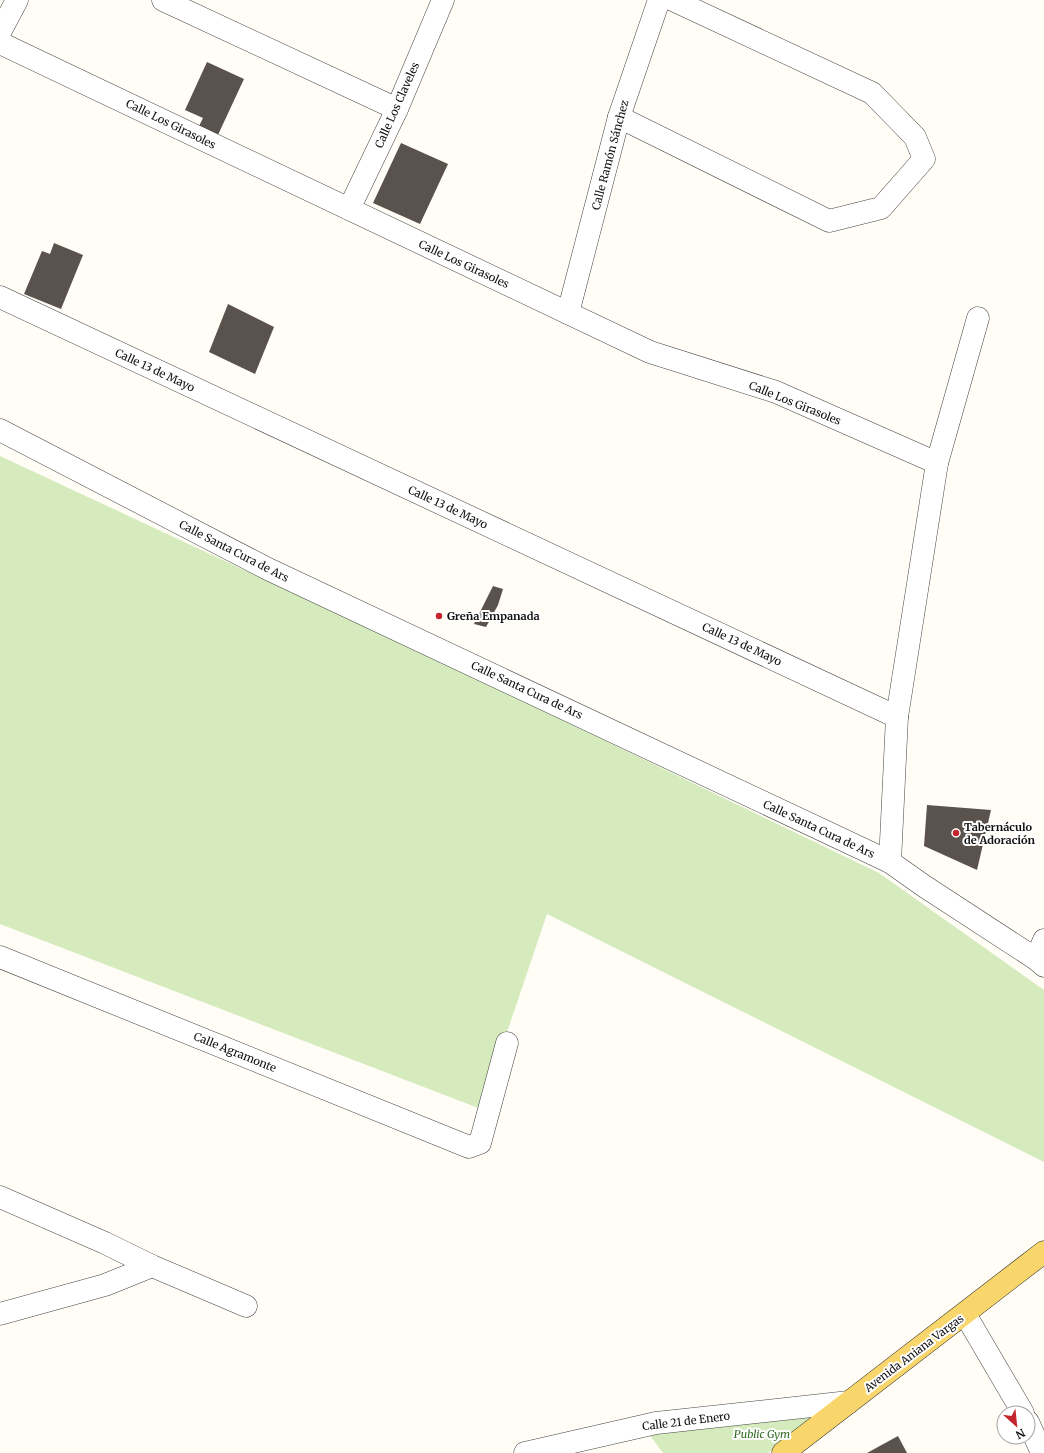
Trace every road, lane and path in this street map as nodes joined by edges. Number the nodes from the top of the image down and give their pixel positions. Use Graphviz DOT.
graph roads {
  1 [pos="17,0"];
  2 [pos="163,0"];
  3 [pos="443,0"];
  4 [pos="659,0"];
  5 [pos="674,0"];
  6 [pos="0,32"];
  7 [pos="0,42"];
  8 [pos="397,110"];
  9 [pos="619,118"];
  10 [pos="349,209"];
  11 [pos="0,297"];
  12 [pos="568,313"];
  13 [pos="978,318"];
  14 [pos="0,430"];
  15 [pos="937,463"];
  16 [pos="897,717"];
  17 [pos="890,862"];
  18 [pos="1041,955"];
  19 [pos="0,957"];
  20 [pos="507,1043"];
  21 [pos="0,1197"];
  22 [pos="1044,1252"];
  23 [pos="152,1266"];
  24 [pos="246,1306"];
  25 [pos="0,1314"];
  26 [pos="965,1314"];
  27 [pos="849,1402"];
  28 [pos="1018,1405"];
  29 [pos="1036,1440"];
  30 [pos="525,1453"];
  31 [pos="783,1453"];
  32 [pos="1042,1453"];
  1 -- 6 [label="street"];
  2 -- 8 [label="street"];
  3 -- 8 [label="street, Calle Los Claveles"];
  4 -- 9 [label="street, Calle Ramón Sánchez"];
  5 -- 9 [label="street"];
  7 -- 10 [label="street, Calle Los Girasoles"];
  8 -- 10 [label="street, Calle Los Claveles"];
  9 -- 12 [label="street, Calle Ramón Sánchez"];
  10 -- 12 [label="street, Calle Los Girasoles"];
  11 -- 16 [label="street, Calle 13 de Mayo"];
  12 -- 15 [label="street, Calle Los Girasoles"];
  13 -- 15 [label="street"];
  14 -- 17 [label="street, Calle Santa Cura de Ars"];
  15 -- 16 [label="street"];
  16 -- 17 [label="street"];
  17 -- 18 [label="street, Calle Santa Cura de Ars"];
  19 -- 20 [label="street, Calle Agramonte"];
  21 -- 23 [label="street"];
  22 -- 26 [label="main road, Avenida Aniana Vargas"];
  23 -- 24 [label="street"];
  23 -- 25 [label="street"];
  26 -- 27 [label="main road, Avenida Aniana Vargas"];
  26 -- 28 [label="street"];
  27 -- 30 [label="street, Calle 21 de Enero"];
  27 -- 31 [label="main road, Avenida Aniana Vargas"];
  29 -- 32 [label="street"];
}
